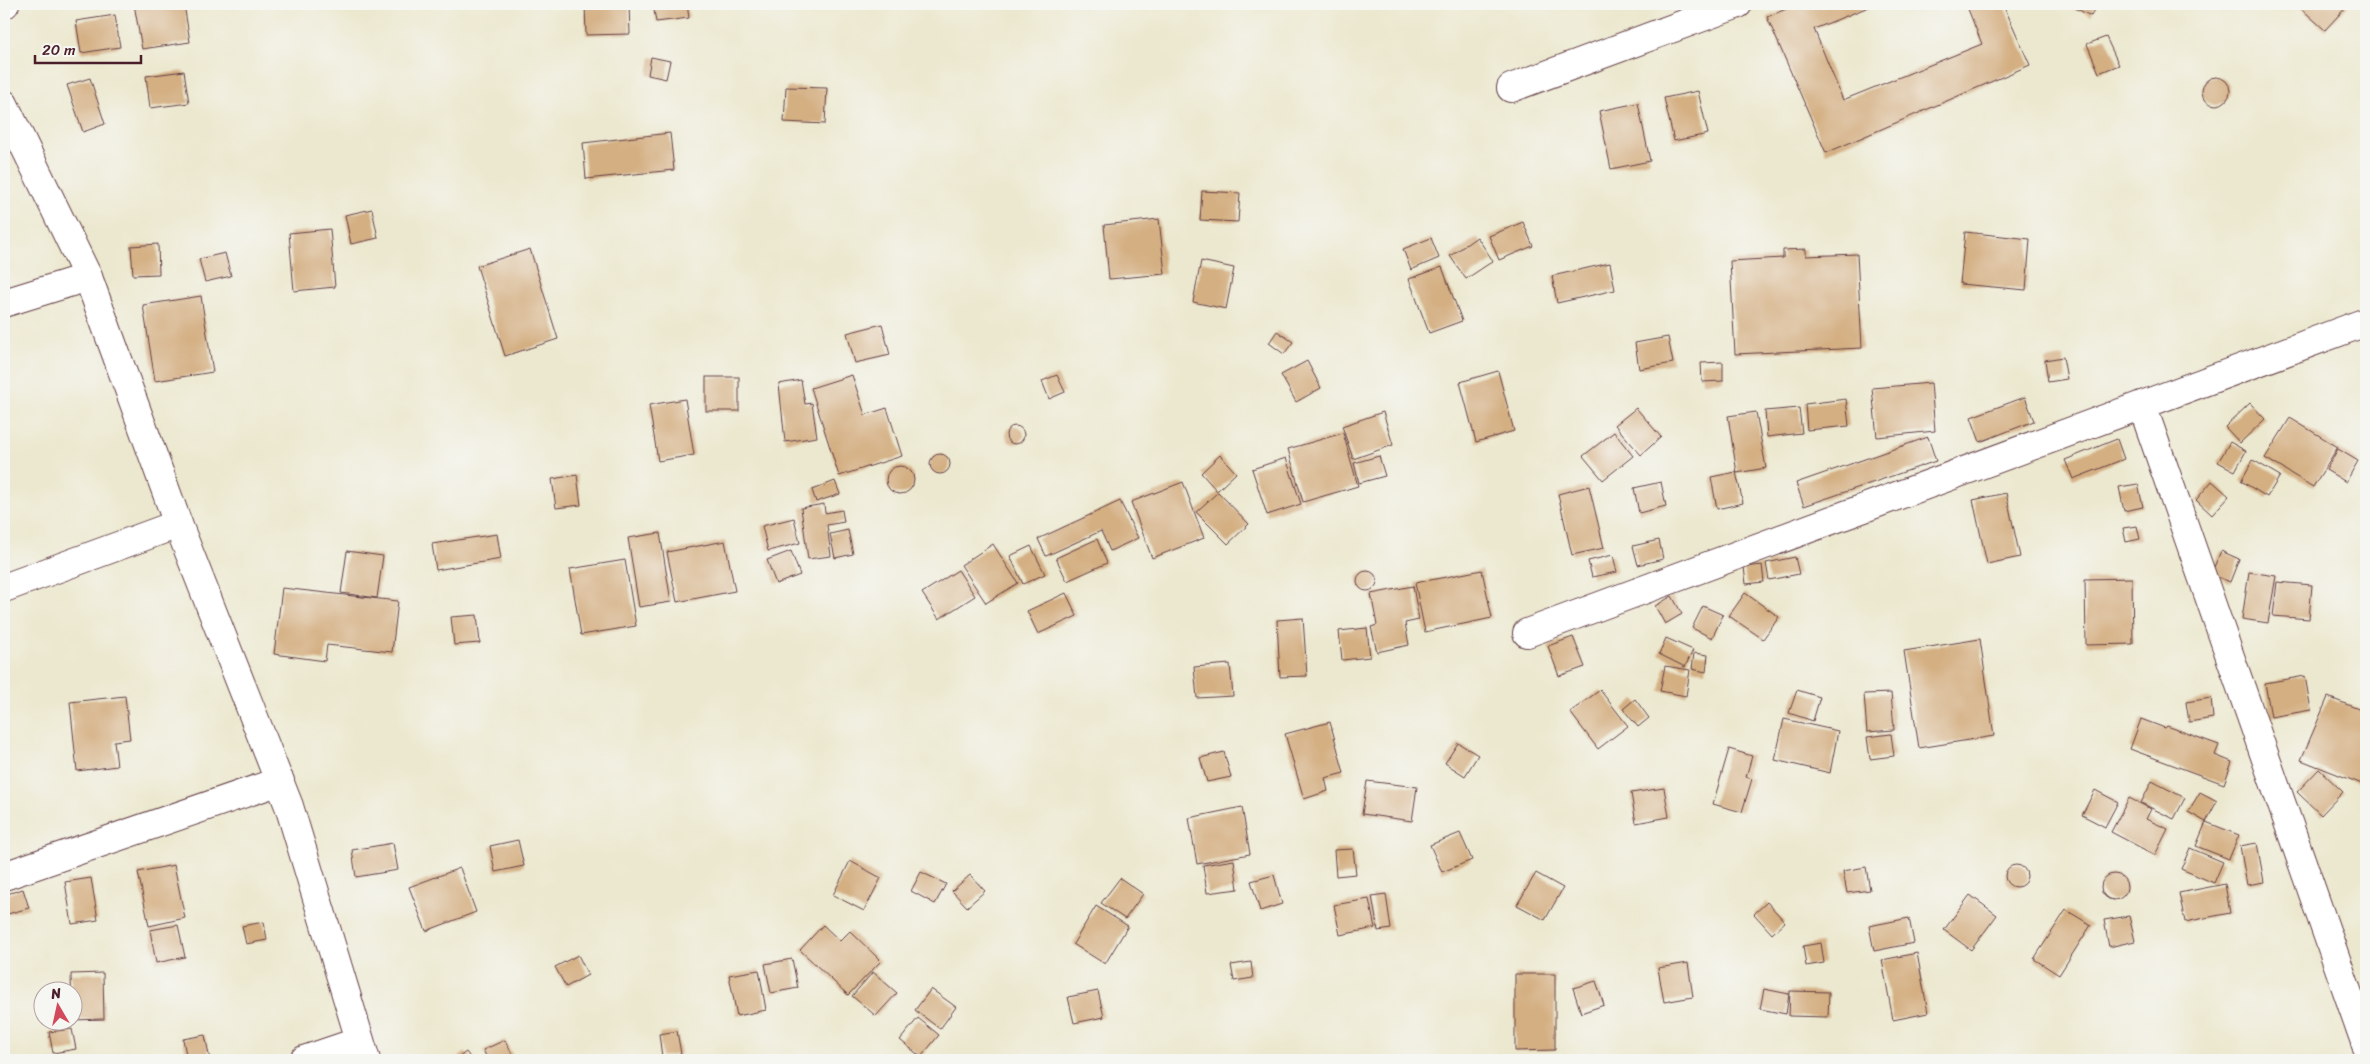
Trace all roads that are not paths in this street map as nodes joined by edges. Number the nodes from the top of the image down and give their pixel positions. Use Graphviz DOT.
graph roads {
  1 [pos="1738,4"];
  2 [pos="1511,88"];
  3 [pos="4,104"];
  4 [pos="88,277"];
  5 [pos="4,302"];
  6 [pos="2366,322"];
  7 [pos="2142,406"];
  8 [pos="178,524"];
  9 [pos="4,588"];
  10 [pos="1527,633"];
  11 [pos="280,781"];
  12 [pos="4,876"];
  13 [pos="2366,1045"];
  14 [pos="363,1051"];
  15 [pos="304,1060"];
  1 -- 2 [label="street"];
  3 -- 4 [label="street"];
  4 -- 5 [label="street"];
  4 -- 8 [label="street"];
  6 -- 7 [label="street"];
  7 -- 10 [label="street"];
  7 -- 13 [label="street"];
  8 -- 9 [label="street"];
  8 -- 11 [label="street"];
  11 -- 12 [label="street"];
  11 -- 14 [label="street"];
  14 -- 15 [label="street"];
}
